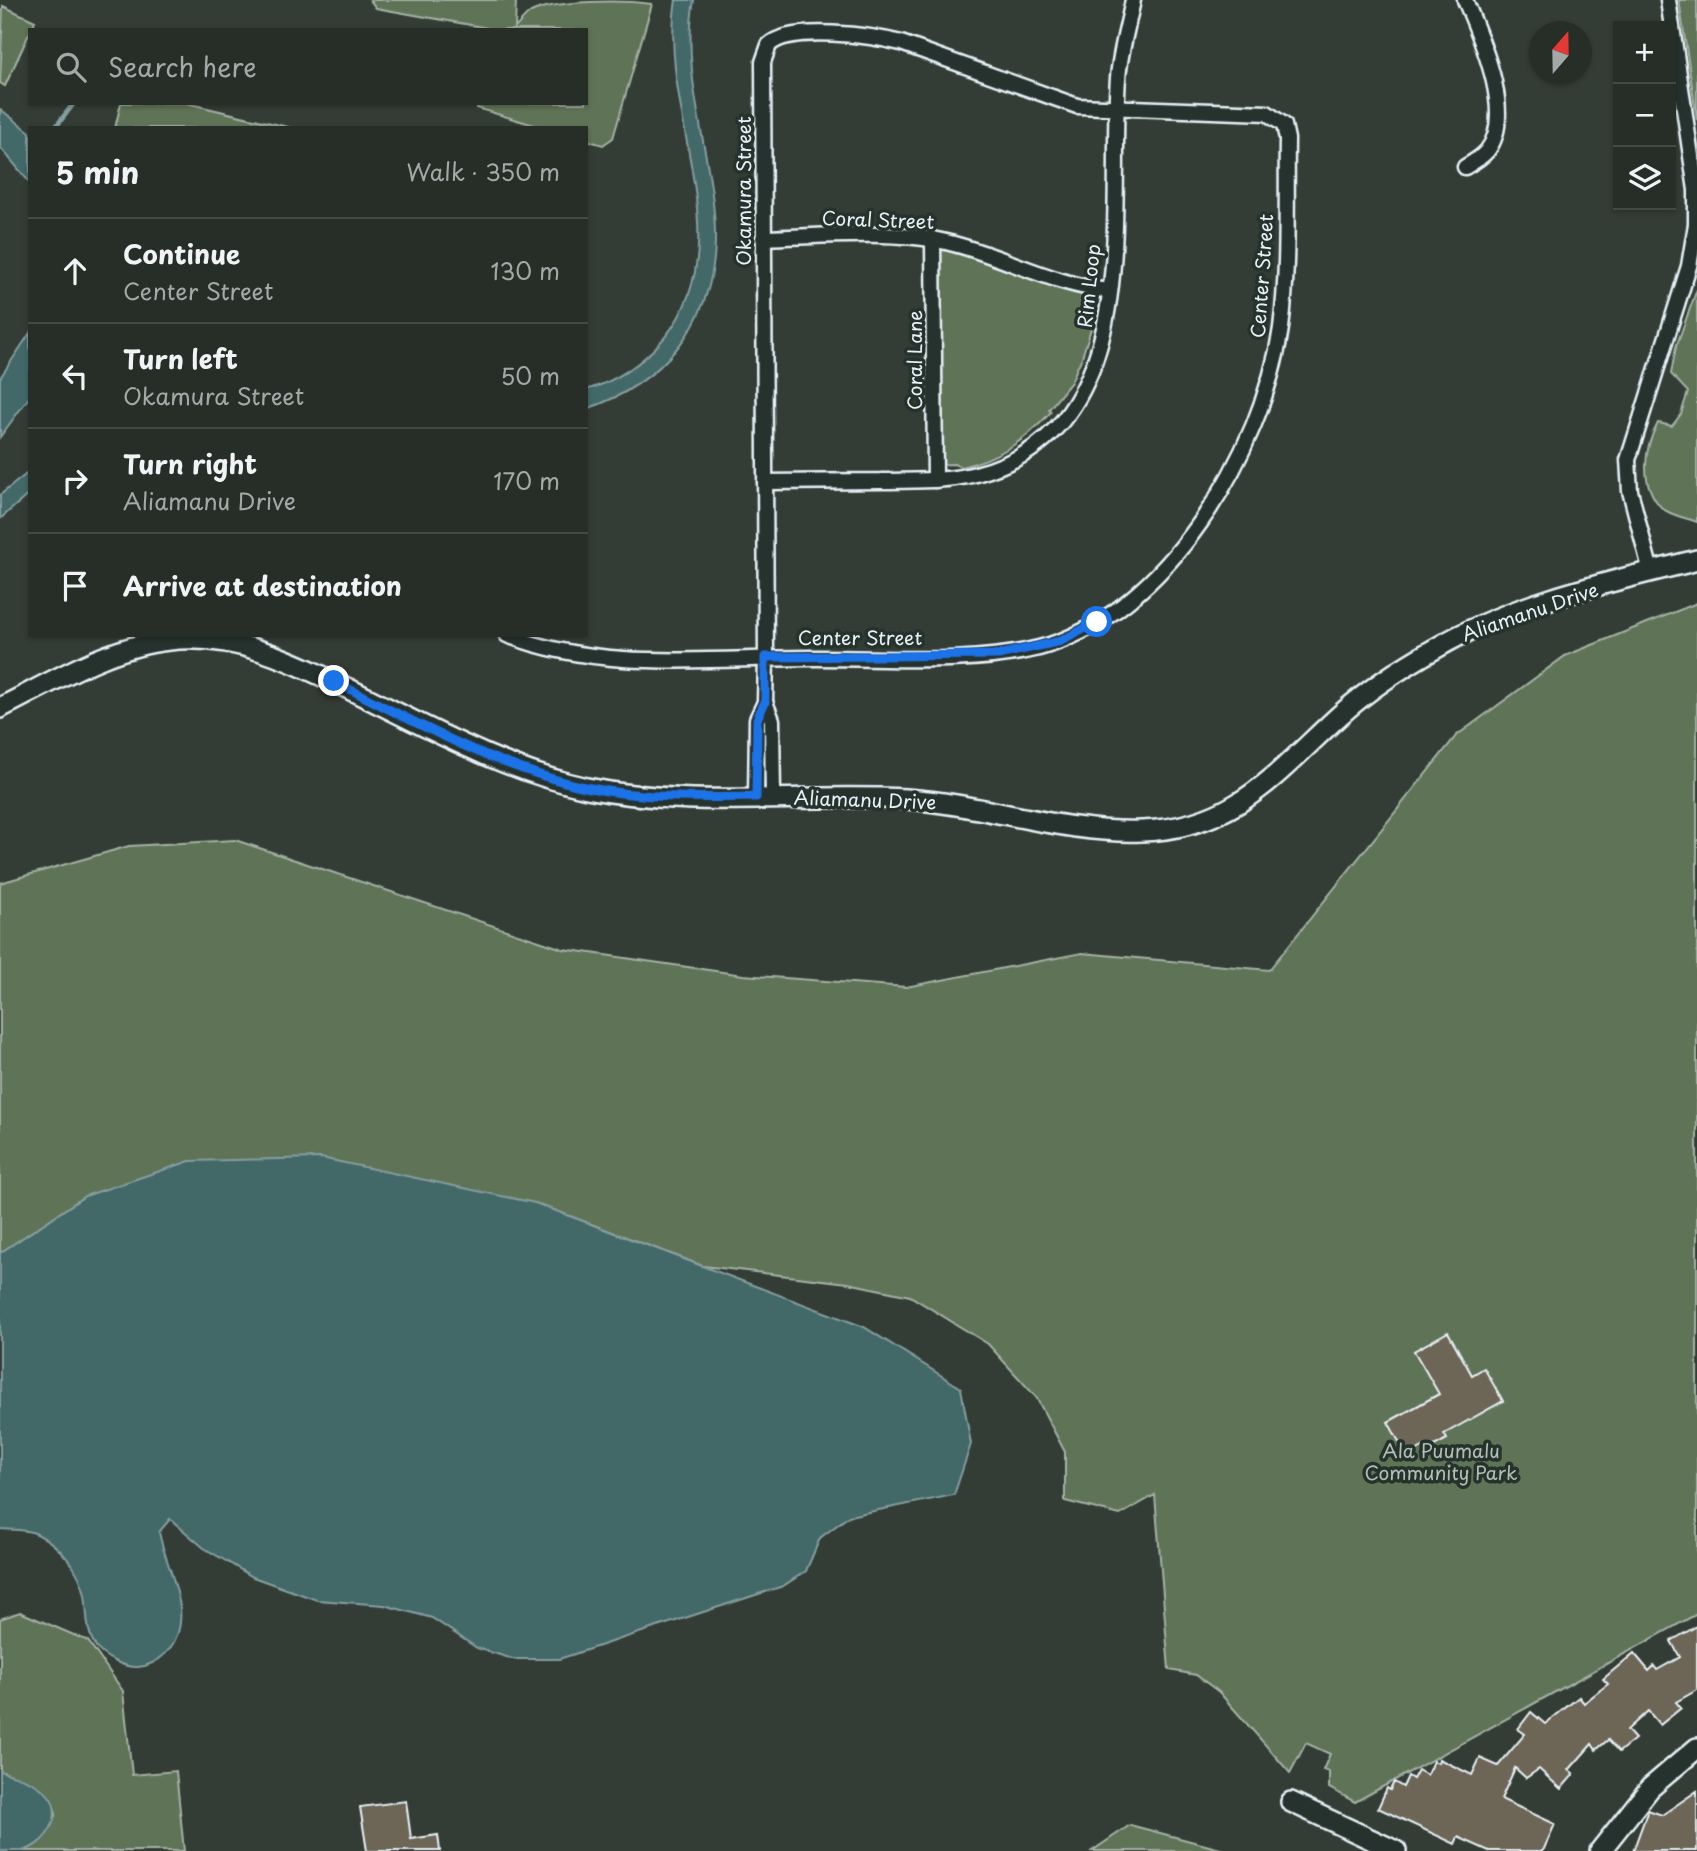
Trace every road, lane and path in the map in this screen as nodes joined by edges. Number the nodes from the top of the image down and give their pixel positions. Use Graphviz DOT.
graph roads {
  1 [pos="1133,0"];
  2 [pos="1465,0"];
  3 [pos="1668,0"];
  4 [pos="1117,108"];
  5 [pos="1465,167"];
  6 [pos="763,238"];
  7 [pos="933,239"];
  8 [pos="1110,291"];
  9 [pos="935,480"];
  10 [pos="765,482"];
  11 [pos="1697,560"];
  12 [pos="1651,572"];
  13 [pos="513,637"];
  14 [pos="765,657"];
  15 [pos="0,708"];
  16 [pos="764,797"];
  17 [pos="1697,1748"];
  18 [pos="1290,1802"];
  19 [pos="1396,1851"];
  20 [pos="1600,1851"];
  1 -- 4 [label="street, Rim Loop"];
  2 -- 5 [label="street"];
  3 -- 12 [label="street"];
  4 -- 6 [label="street, Okamura Street"];
  4 -- 8 [label="street, Rim Loop"];
  4 -- 14 [label="street, Center Street"];
  6 -- 7 [label="street, Coral Street"];
  6 -- 10 [label="street, Okamura Street"];
  7 -- 8 [label="street, Coral Street"];
  7 -- 9 [label="street, Coral Lane"];
  8 -- 9 [label="street, Rim Loop"];
  9 -- 10 [label="street, Rim Loop"];
  10 -- 14 [label="street, Okamura Street"];
  11 -- 12 [label="street, Aliamanu Drive"];
  12 -- 16 [label="street, Aliamanu Drive"];
  13 -- 14 [label="street"];
  14 -- 16 [label="street, Okamura Street"];
  15 -- 16 [label="street, Aliamanu Drive"];
  17 -- 20 [label="street"];
  18 -- 19 [label="street"];
}
